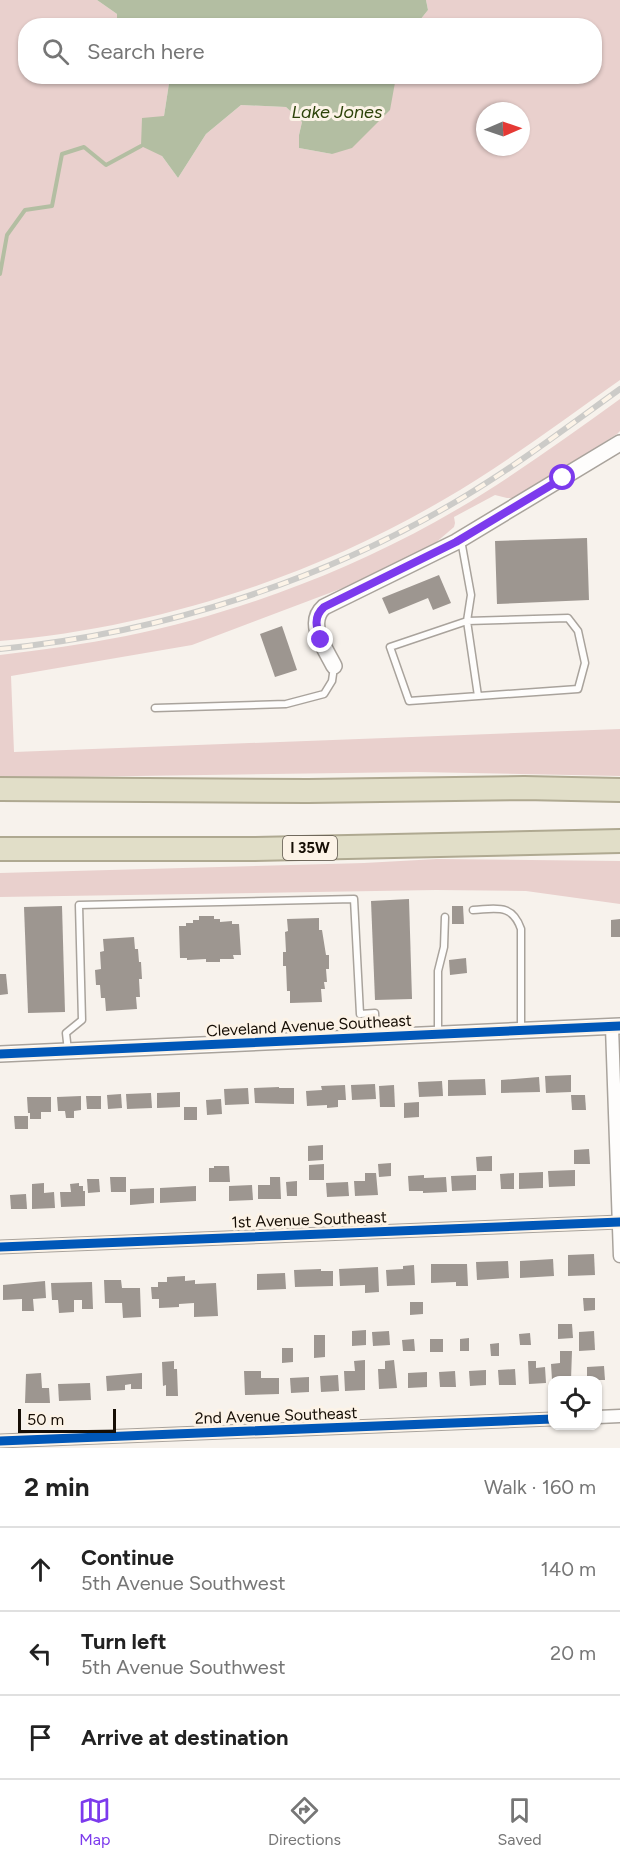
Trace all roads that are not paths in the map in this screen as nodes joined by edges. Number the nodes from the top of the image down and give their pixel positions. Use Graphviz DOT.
graph roads {
  1 [pos="620,443"];
  2 [pos="461,539"];
  3 [pos="466,621"];
  4 [pos="334,666"];
  5 [pos="478,696"];
  6 [pos="155,708"];
  7 [pos="0,789"];
  8 [pos="620,790"];
  9 [pos="620,841"];
  10 [pos="0,849"];
  11 [pos="53,850"];
  12 [pos="0,858"];
  13 [pos="472,910"];
  14 [pos="445,917"];
  15 [pos="616,1027"];
  16 [pos="521,1031"];
  17 [pos="438,1034"];
  18 [pos="376,1037"];
  19 [pos="68,1051"];
  20 [pos="0,1054"];
  21 [pos="619,1222"];
  22 [pos="0,1247"];
  23 [pos="620,1256"];
  24 [pos="620,1416"];
  25 [pos="602,1417"];
  26 [pos="548,1419"];
  27 [pos="0,1441"];
  1 -- 2 [label="street"];
  2 -- 3 [label="lane"];
  2 -- 4 [label="street"];
  3 -- 5 [label="lane"];
  3 -- 5 [label="lane"];
  3 -- 5 [label="lane"];
  4 -- 6 [label="lane"];
  7 -- 8 [label="highway"];
  9 -- 11 [label="highway, I 35W"];
  10 -- 11 [label="highway, I 35W"];
  11 -- 12 [label="highway"];
  13 -- 16 [label="lane"];
  14 -- 17 [label="lane"];
  15 -- 16 [label="street, Cleveland Avenue Southeast"];
  15 -- 21 [label="street"];
  16 -- 17 [label="street, Cleveland Avenue Southeast"];
  17 -- 18 [label="street, Cleveland Avenue Southeast"];
  18 -- 19 [label="street, Cleveland Avenue Southeast"];
  18 -- 19 [label="lane"];
  19 -- 20 [label="street, Cleveland Avenue Southeast"];
  21 -- 22 [label="street, 1st Avenue Southeast"];
  21 -- 23 [label="street"];
  24 -- 25 [label="street"];
  26 -- 27 [label="street, 2nd Avenue Southeast"];
}
